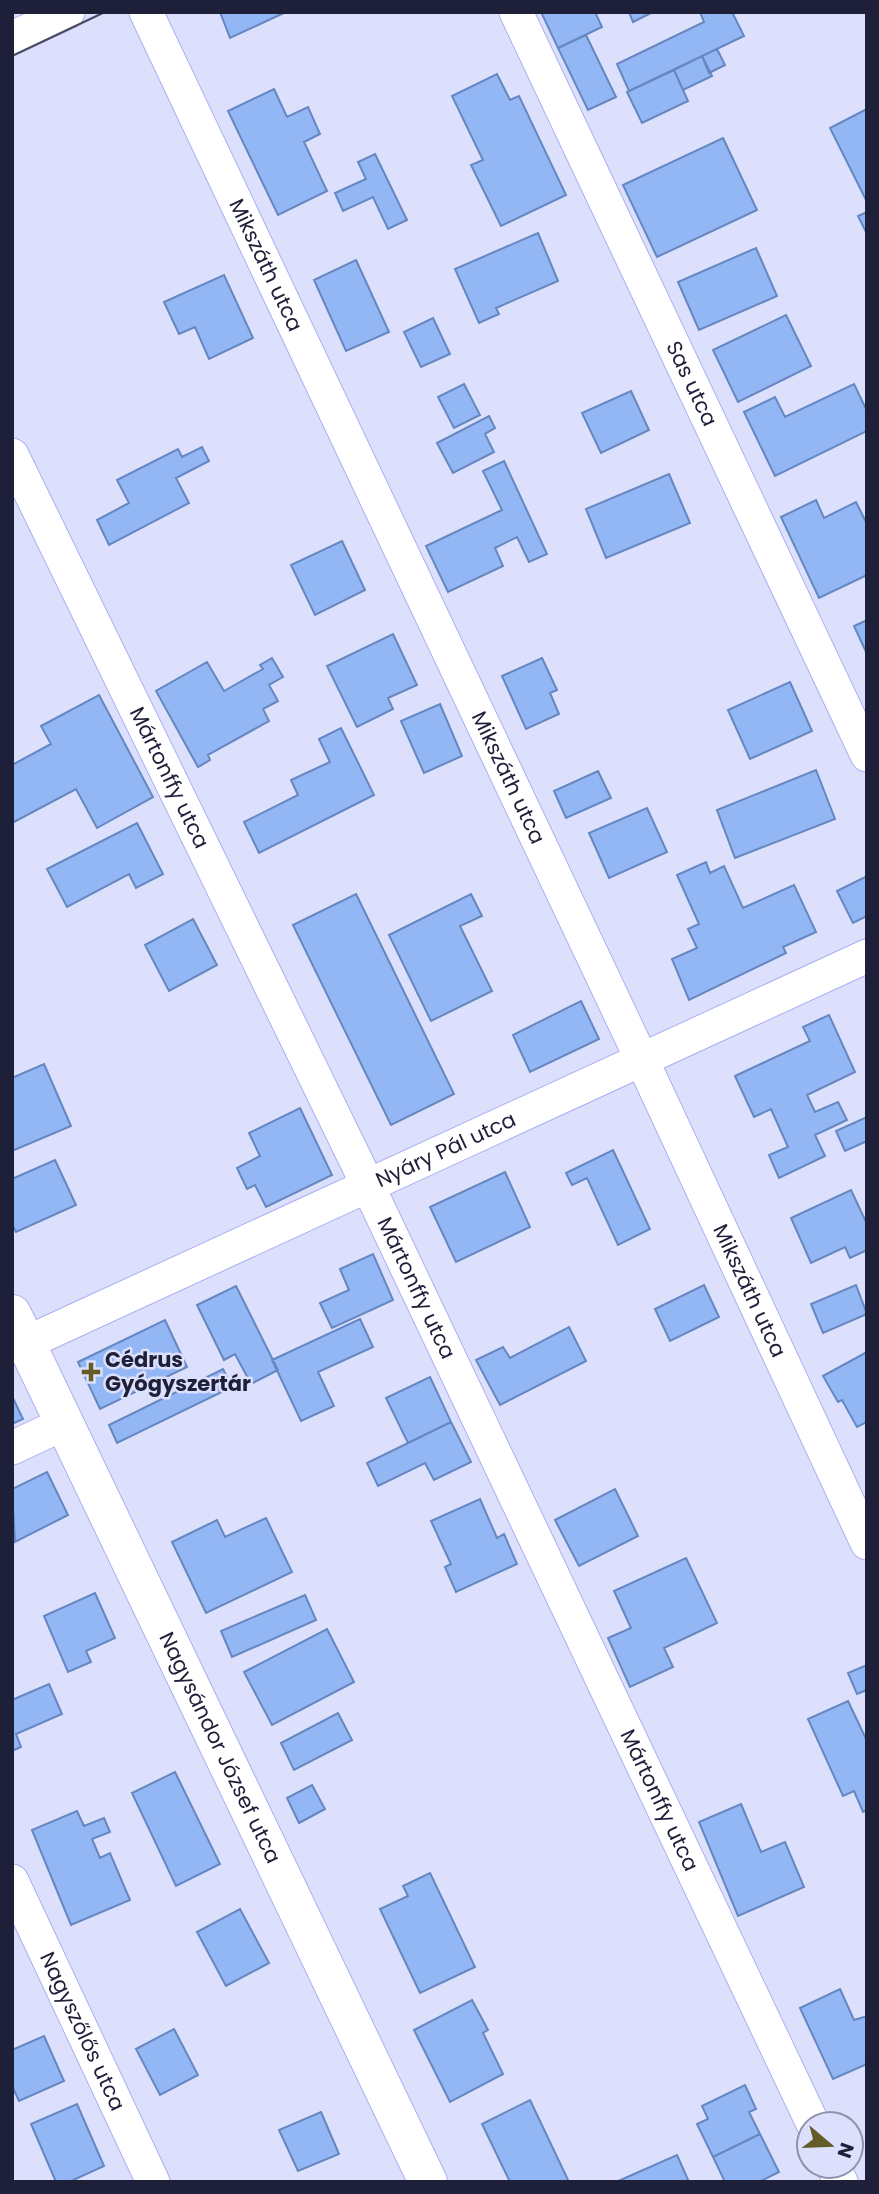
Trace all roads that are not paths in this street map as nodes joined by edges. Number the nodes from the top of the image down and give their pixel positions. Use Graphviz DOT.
graph roads {
  1 [pos="68,12"];
  2 [pos="146,12"];
  3 [pos="516,12"];
  4 [pos="12,38"];
  5 [pos="12,455"];
  6 [pos="867,755"];
  7 [pos="867,956"];
  8 [pos="641,1058"];
  9 [pos="368,1187"];
  10 [pos="19,1329"];
  11 [pos="65,1423"];
  12 [pos="12,1448"];
  13 [pos="867,1544"];
  14 [pos="12,1881"];
  15 [pos="806,2110"];
  16 [pos="153,2182"];
  17 [pos="428,2182"];
  1 -- 4 [label="street"];
  2 -- 8 [label="street, Mikszáth utca"];
  3 -- 6 [label="street, Sas utca"];
  5 -- 9 [label="street, Mártonffy utca"];
  7 -- 8 [label="street, Nyáry Pál utca"];
  8 -- 9 [label="street, Nyáry Pál utca"];
  8 -- 13 [label="street, Mikszáth utca"];
  9 -- 10 [label="street, Nyáry Pál utca"];
  9 -- 15 [label="street, Mártonffy utca"];
  10 -- 11 [label="street, Nagysándor József utca"];
  11 -- 12 [label="street"];
  11 -- 17 [label="street, Nagysándor József utca"];
  14 -- 16 [label="street, Nagyszőlős utca"];
}
